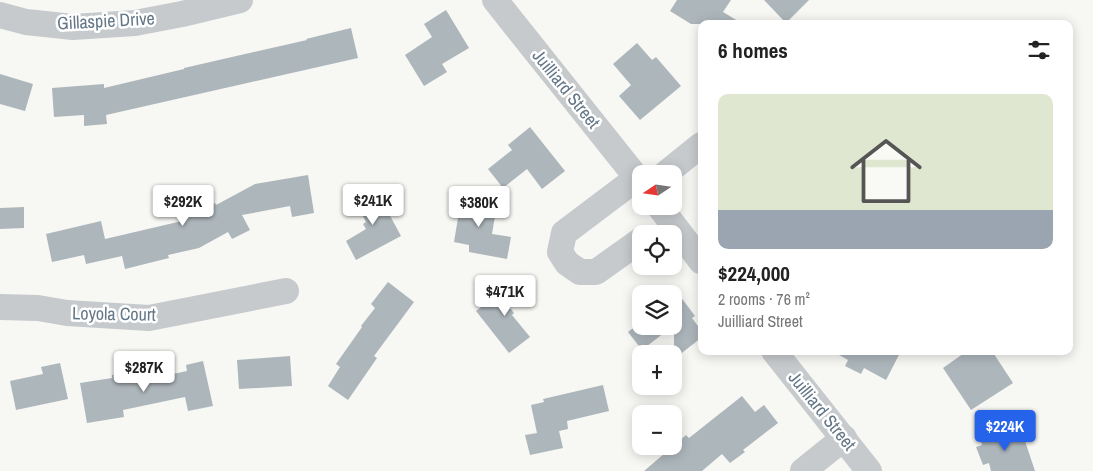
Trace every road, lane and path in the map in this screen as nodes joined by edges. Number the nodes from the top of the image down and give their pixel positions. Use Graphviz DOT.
graph roads {
  1 [pos="240,0"];
  2 [pos="495,0"];
  3 [pos="0,15"];
  4 [pos="698,147"];
  5 [pos="676,165"];
  6 [pos="632,172"];
  7 [pos="632,186"];
  8 [pos="659,220"];
  9 [pos="632,246"];
  10 [pos="698,257"];
  11 [pos="286,291"];
  12 [pos="0,308"];
  13 [pos="777,355"];
  14 [pos="844,438"];
  15 [pos="803,471"];
  16 [pos="869,471"];
  1 -- 3 [label="street, Gillaspie Drive"];
  2 -- 6 [label="street, Juilliard Street"];
  4 -- 5 [label="street"];
  7 -- 9 [label="street, Juilliard Street"];
  8 -- 10 [label="street"];
  11 -- 12 [label="street, Loyola Court"];
  13 -- 14 [label="street, Juilliard Street"];
  14 -- 15 [label="street"];
  14 -- 16 [label="street, Juilliard Street"];
}
